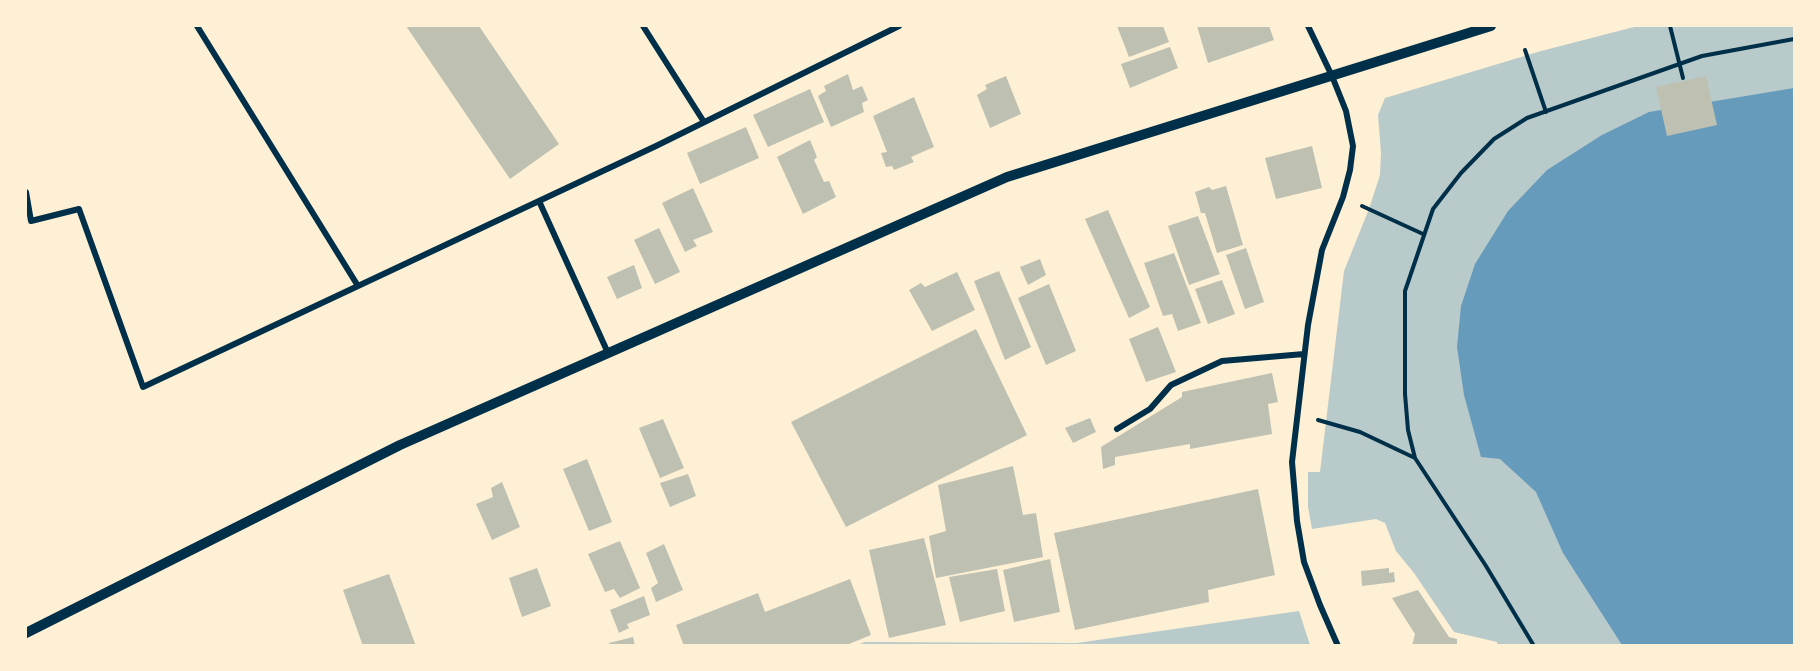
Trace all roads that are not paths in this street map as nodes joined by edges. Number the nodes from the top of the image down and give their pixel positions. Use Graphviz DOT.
graph roads {
  1 [pos="197,26"];
  2 [pos="643,26"];
  3 [pos="899,26"];
  4 [pos="1308,26"];
  5 [pos="1491,26"];
  6 [pos="1332,76"];
  7 [pos="704,122"];
  8 [pos="26,192"];
  9 [pos="539,201"];
  10 [pos="28,222"];
  11 [pos="358,286"];
  12 [pos="608,353"];
  13 [pos="1304,354"];
  14 [pos="1117,429"];
  15 [pos="26,633"];
  16 [pos="1338,645"];
  1 -- 11 [label="street"];
  2 -- 7 [label="street"];
  3 -- 7 [label="street"];
  4 -- 6 [label="street"];
  5 -- 6 [label="street"];
  6 -- 12 [label="street"];
  6 -- 13 [label="street"];
  7 -- 9 [label="street"];
  8 -- 10 [label="street"];
  9 -- 11 [label="street"];
  9 -- 12 [label="street"];
  10 -- 11 [label="street"];
  12 -- 15 [label="street"];
  13 -- 14 [label="street"];
  13 -- 16 [label="street"];
}
